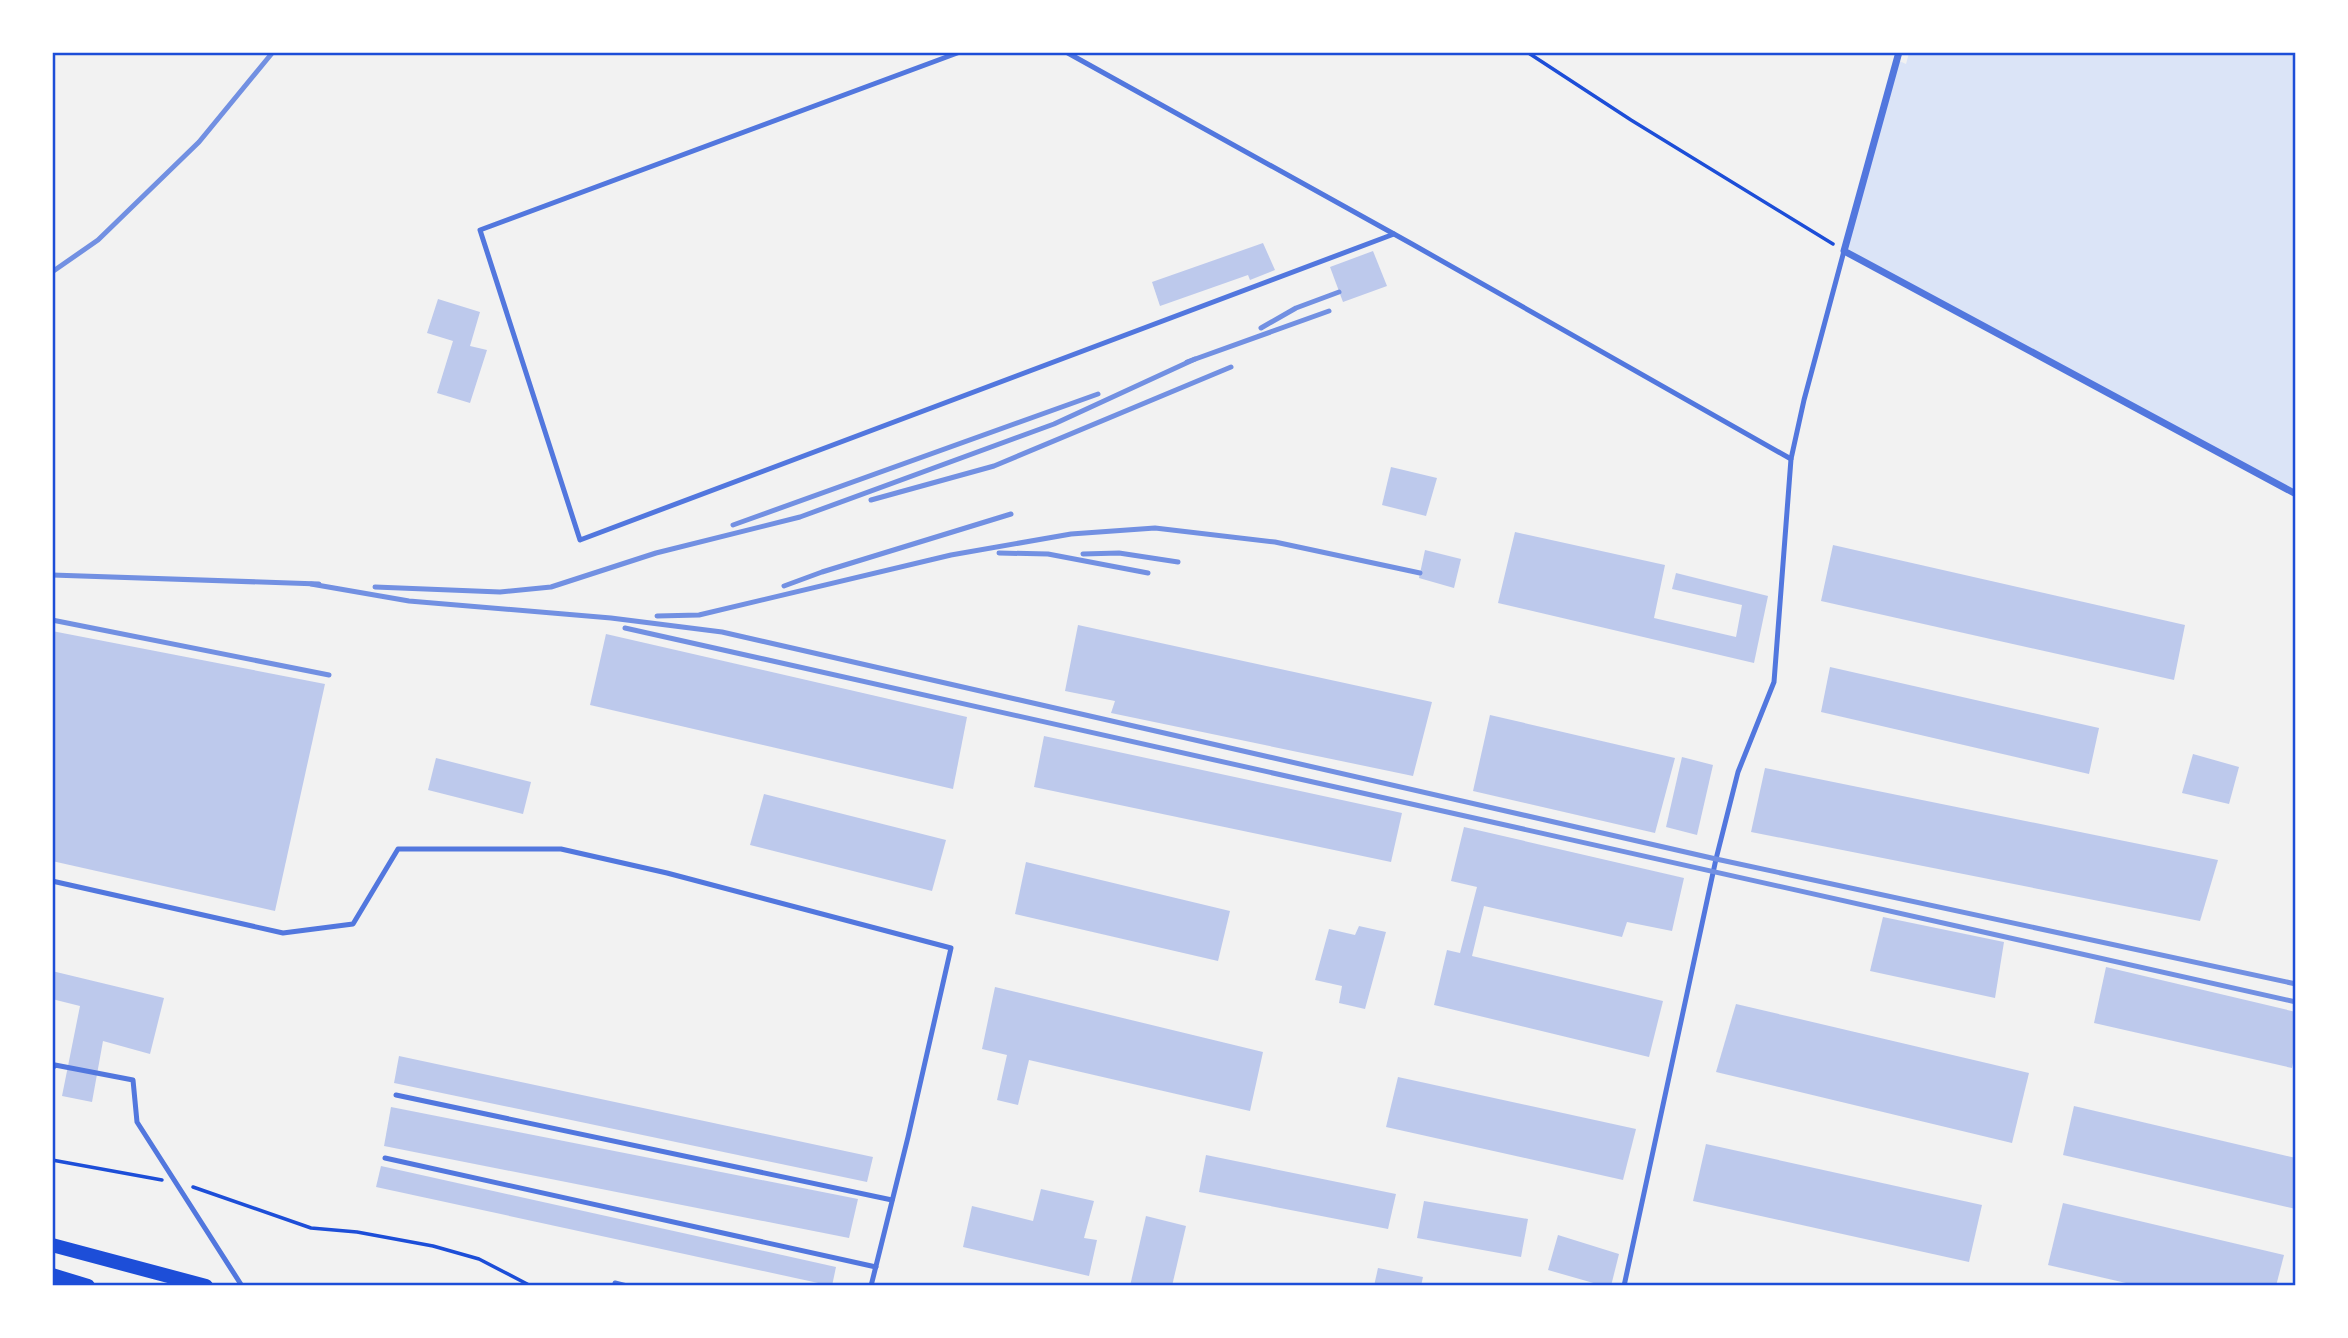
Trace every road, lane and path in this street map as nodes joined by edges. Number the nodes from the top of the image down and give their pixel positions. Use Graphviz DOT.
graph roads {
  1 [pos="960,52"];
  2 [pos="1066,52"];
  3 [pos="1527,52"];
  4 [pos="1899,52"];
  5 [pos="1394,234"];
  6 [pos="1844,251"];
  7 [pos="1791,459"];
  8 [pos="2295,494"];
  9 [pos="52,881"];
  10 [pos="52,1069"];
  11 [pos="396,1095"];
  12 [pos="385,1158"];
  13 [pos="52,1160"];
  14 [pos="176,1183"];
  15 [pos="892,1200"];
  16 [pos="52,1245"];
  17 [pos="876,1267"];
  18 [pos="52,1275"];
  19 [pos="615,1283"];
  20 [pos="88,1286"];
  21 [pos="206,1286"];
  22 [pos="242,1286"];
  23 [pos="531,1286"];
  24 [pos="626,1286"];
  25 [pos="871,1286"];
  26 [pos="1623,1286"];
  1 -- 5 [label="lane"];
  2 -- 5 [label="lane"];
  3 -- 6 [label="path"];
  4 -- 6 [label="street"];
  5 -- 7 [label="lane"];
  6 -- 7 [label="lane"];
  6 -- 8 [label="street"];
  7 -- 26 [label="lane"];
  9 -- 15 [label="lane"];
  10 -- 14 [label="lane"];
  11 -- 15 [label="lane"];
  12 -- 17 [label="lane"];
  13 -- 14 [label="path"];
  14 -- 22 [label="lane"];
  14 -- 23 [label="path"];
  15 -- 17 [label="lane"];
  16 -- 21 [label="main road"];
  17 -- 25 [label="lane"];
  18 -- 20 [label="main road"];
  19 -- 24 [label="lane"];
}
